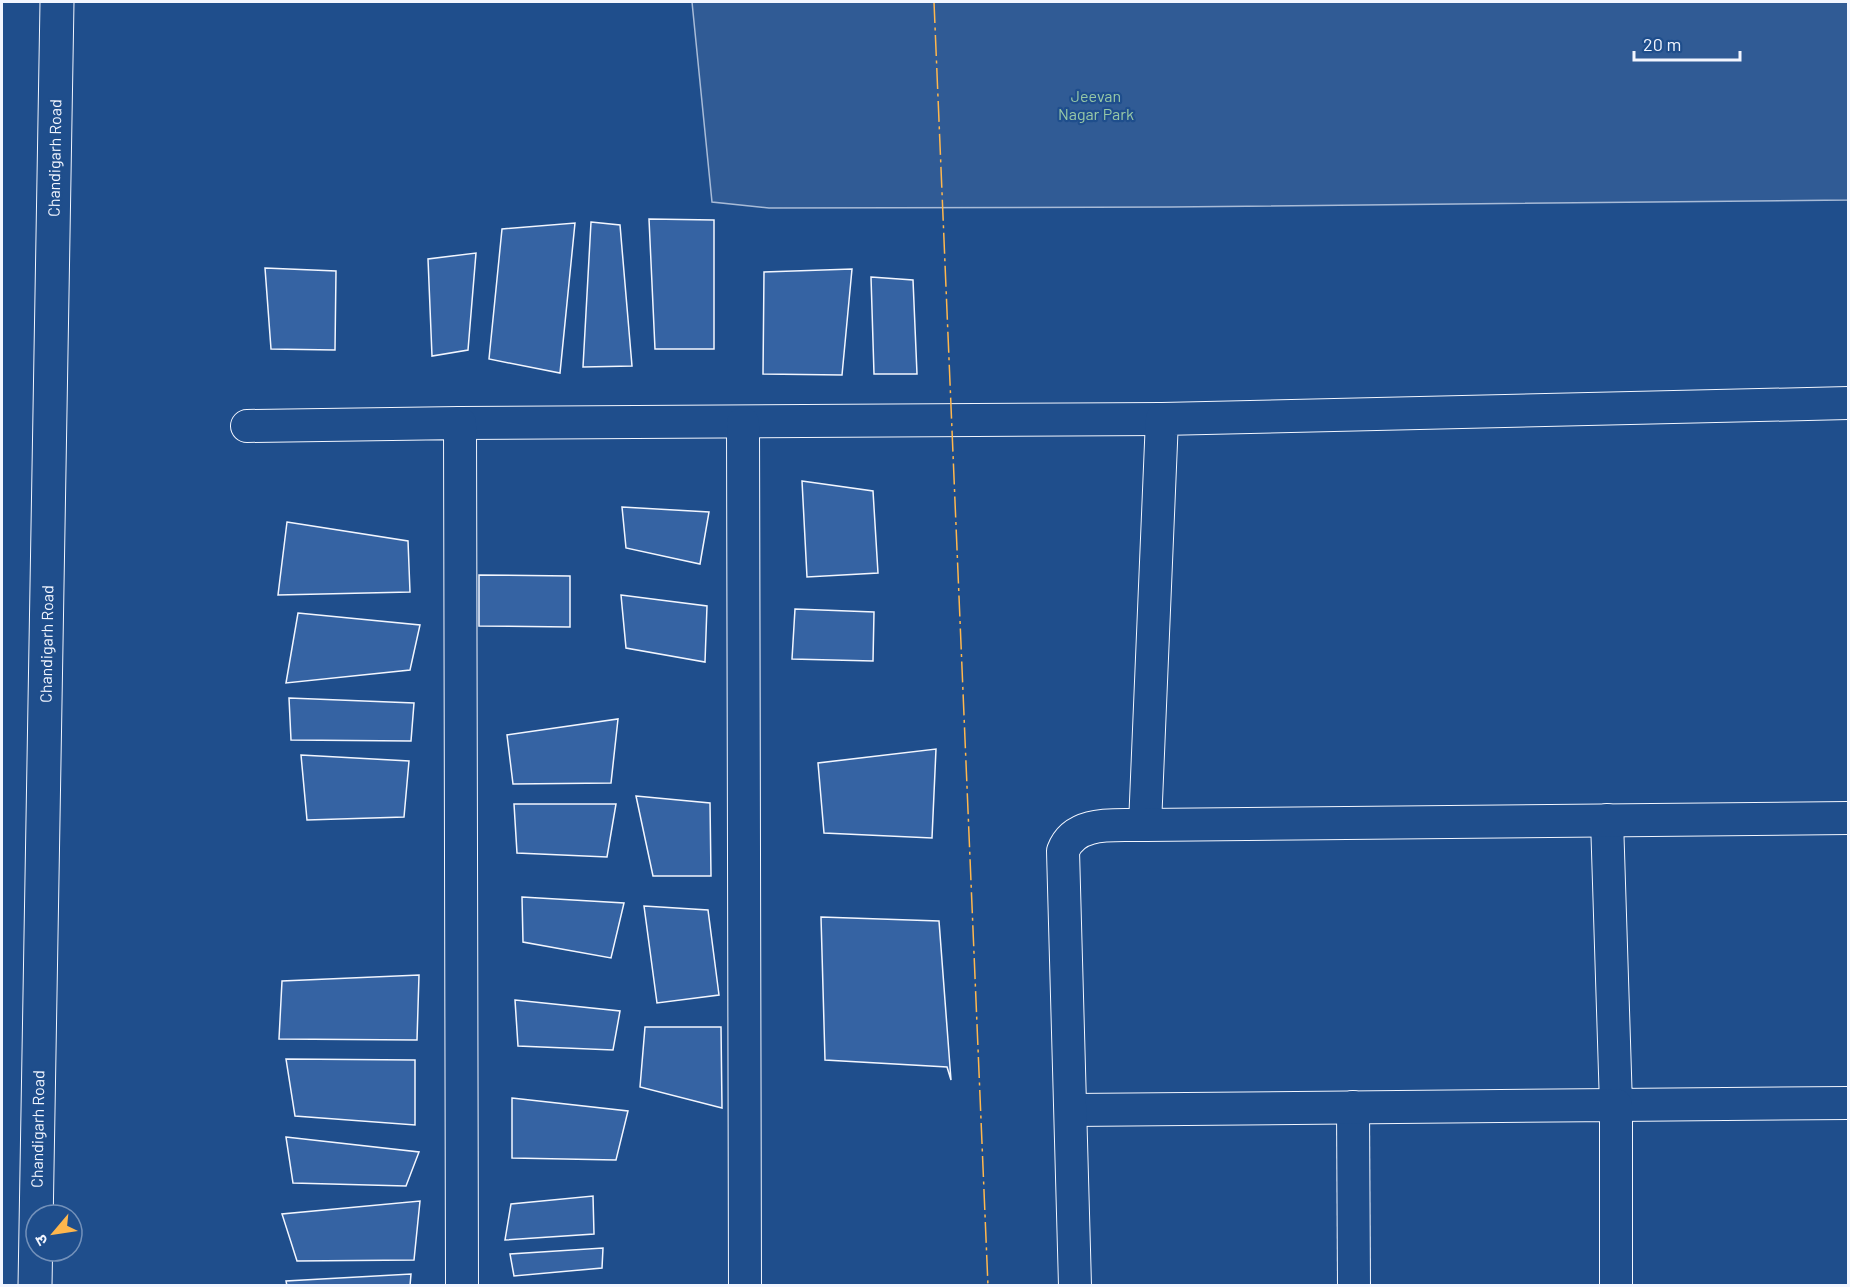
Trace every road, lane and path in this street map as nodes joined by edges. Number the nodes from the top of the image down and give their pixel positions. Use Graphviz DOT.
graph roads {
  1 [pos="57,2"];
  2 [pos="1848,403"];
  3 [pos="1162,419"];
  4 [pos="460,423"];
  5 [pos="743,423"];
  6 [pos="247,426"];
  7 [pos="1848,818"];
  8 [pos="1607,820"];
  9 [pos="1145,825"];
  10 [pos="1848,1103"];
  11 [pos="1616,1105"];
  12 [pos="1353,1107"];
  13 [pos="1072,1110"];
  14 [pos="35,1286"];
  15 [pos="462,1286"];
  16 [pos="745,1286"];
  17 [pos="1075,1286"];
  18 [pos="1354,1286"];
  19 [pos="1616,1286"];
  1 -- 14 [label="main road, Chandigarh Road"];
  2 -- 3 [label="street"];
  3 -- 5 [label="street"];
  3 -- 9 [label="street"];
  4 -- 5 [label="street"];
  4 -- 6 [label="street"];
  4 -- 15 [label="street"];
  5 -- 16 [label="street"];
  7 -- 8 [label="street"];
  8 -- 9 [label="street"];
  8 -- 11 [label="street"];
  9 -- 13 [label="street"];
  10 -- 11 [label="street"];
  11 -- 12 [label="street"];
  11 -- 19 [label="street"];
  12 -- 13 [label="street"];
  12 -- 18 [label="street"];
  13 -- 17 [label="street"];
}
